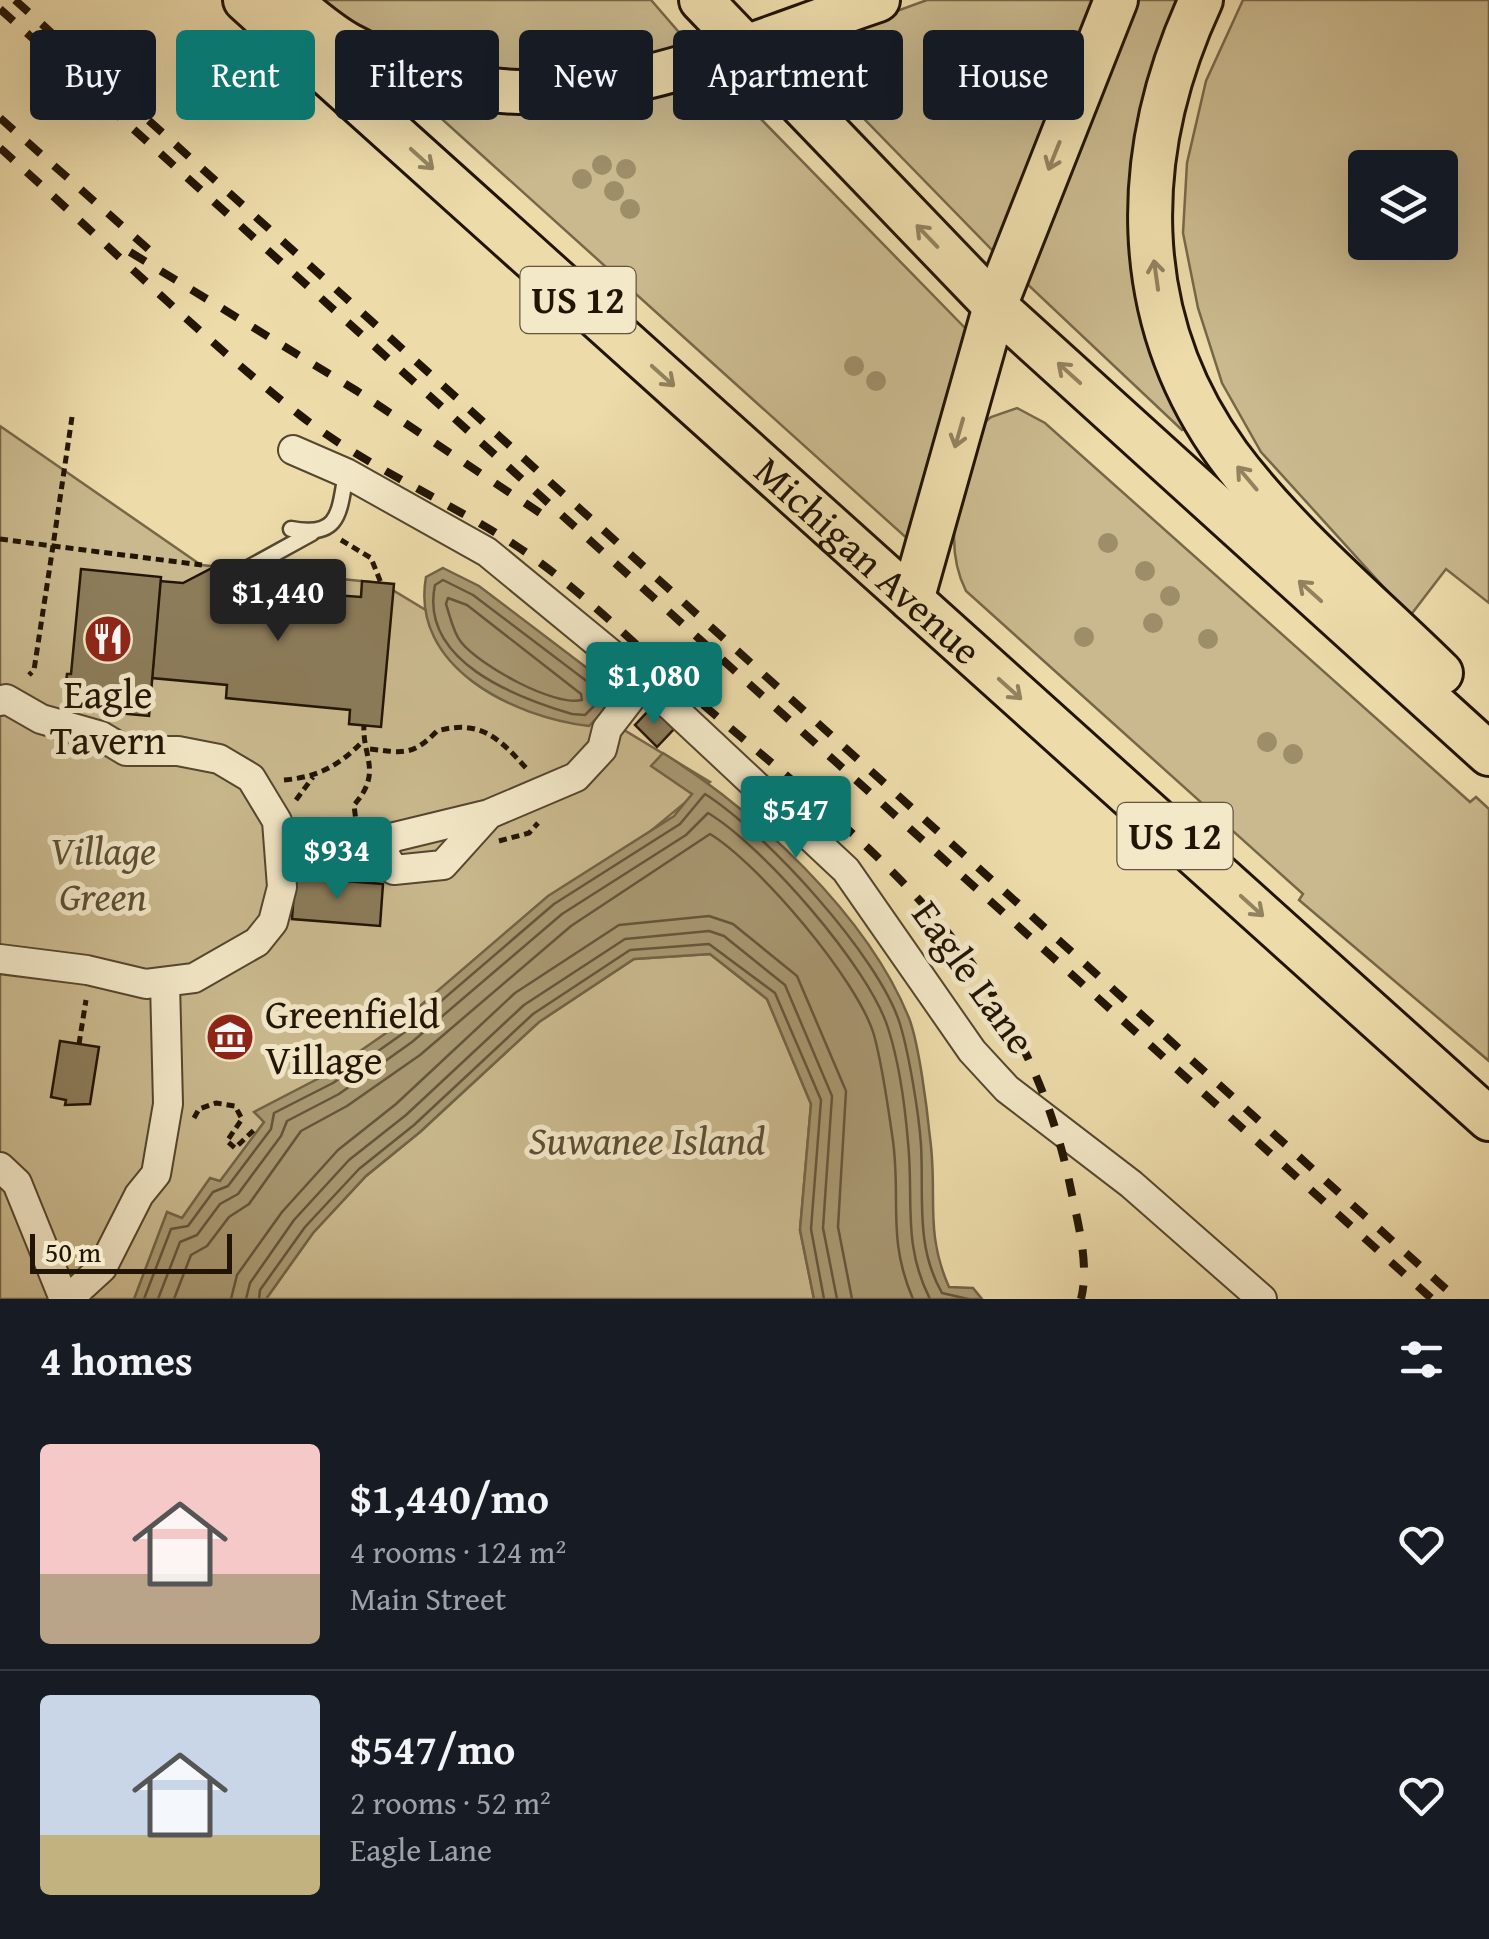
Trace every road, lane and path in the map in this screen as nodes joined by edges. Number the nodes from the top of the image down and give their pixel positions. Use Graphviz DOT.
graph roads {
  1 [pos="245,0"];
  2 [pos="288,0"];
  3 [pos="701,0"];
  4 [pos="878,0"];
  5 [pos="1116,0"];
  6 [pos="1201,0"];
  7 [pos="728,30"];
  8 [pos="789,30"];
  9 [pos="673,69"];
  10 [pos="814,120"];
  11 [pos="994,306"];
  12 [pos="72,417"];
  13 [pos="294,450"];
  14 [pos="346,473"];
  15 [pos="291,529"];
  16 [pos="320,531"];
  17 [pos="0,539"];
  18 [pos="53,546"];
  19 [pos="202,565"];
  20 [pos="232,576"];
  21 [pos="381,583"];
  22 [pos="912,600"];
  23 [pos="29,675"];
  24 [pos="644,681"];
  25 [pos="0,701"];
  26 [pos="1489,720"];
  27 [pos="364,726"];
  28 [pos="363,741"];
  29 [pos="1489,754"];
  30 [pos="251,778"];
  31 [pos="489,814"];
  32 [pos="281,838"];
  33 [pos="0,959"];
  34 [pos="164,984"];
  35 [pos="86,1000"];
  36 [pos="79,1044"];
  37 [pos="1489,1119"];
  38 [pos="192,1121"];
  39 [pos="254,1130"];
  40 [pos="0,1166"];
  41 [pos="66,1299"];
  42 [pos="1262,1299"];
  1 -- 22 [label="main road, Michigan Avenue / US 12, one-way"];
  2 -- 9 [label="main road"];
  3 -- 7 [label="main road"];
  4 -- 8 [label="main road"];
  5 -- 11 [label="main road, one-way"];
  26 -- 6 [label="main road, one-way"];
  11 -- 10 [label="main road, one-way"];
  11 -- 22 [label="main road, one-way"];
  29 -- 11 [label="main road, one-way"];
  12 -- 18 [label="path"];
  13 -- 14 [label="street, Eagle Lane"];
  14 -- 16 [label="lane"];
  14 -- 24 [label="street, Eagle Lane"];
  15 -- 16 [label="lane"];
  16 -- 20 [label="lane"];
  16 -- 21 [label="path"];
  17 -- 18 [label="path"];
  18 -- 19 [label="path"];
  18 -- 23 [label="path"];
  22 -- 37 [label="main road, Michigan Avenue / US 12, one-way"];
  24 -- 31 [label="street"];
  24 -- 42 [label="street, Eagle Lane"];
  25 -- 30 [label="street"];
  27 -- 28 [label="path"];
  28 -- 30 [label="path"];
  28 -- 32 [label="path"];
  30 -- 32 [label="street"];
  32 -- 34 [label="street"];
  33 -- 34 [label="street"];
  34 -- 41 [label="street"];
  35 -- 36 [label="path"];
  38 -- 39 [label="path"];
  40 -- 41 [label="street"];
}
